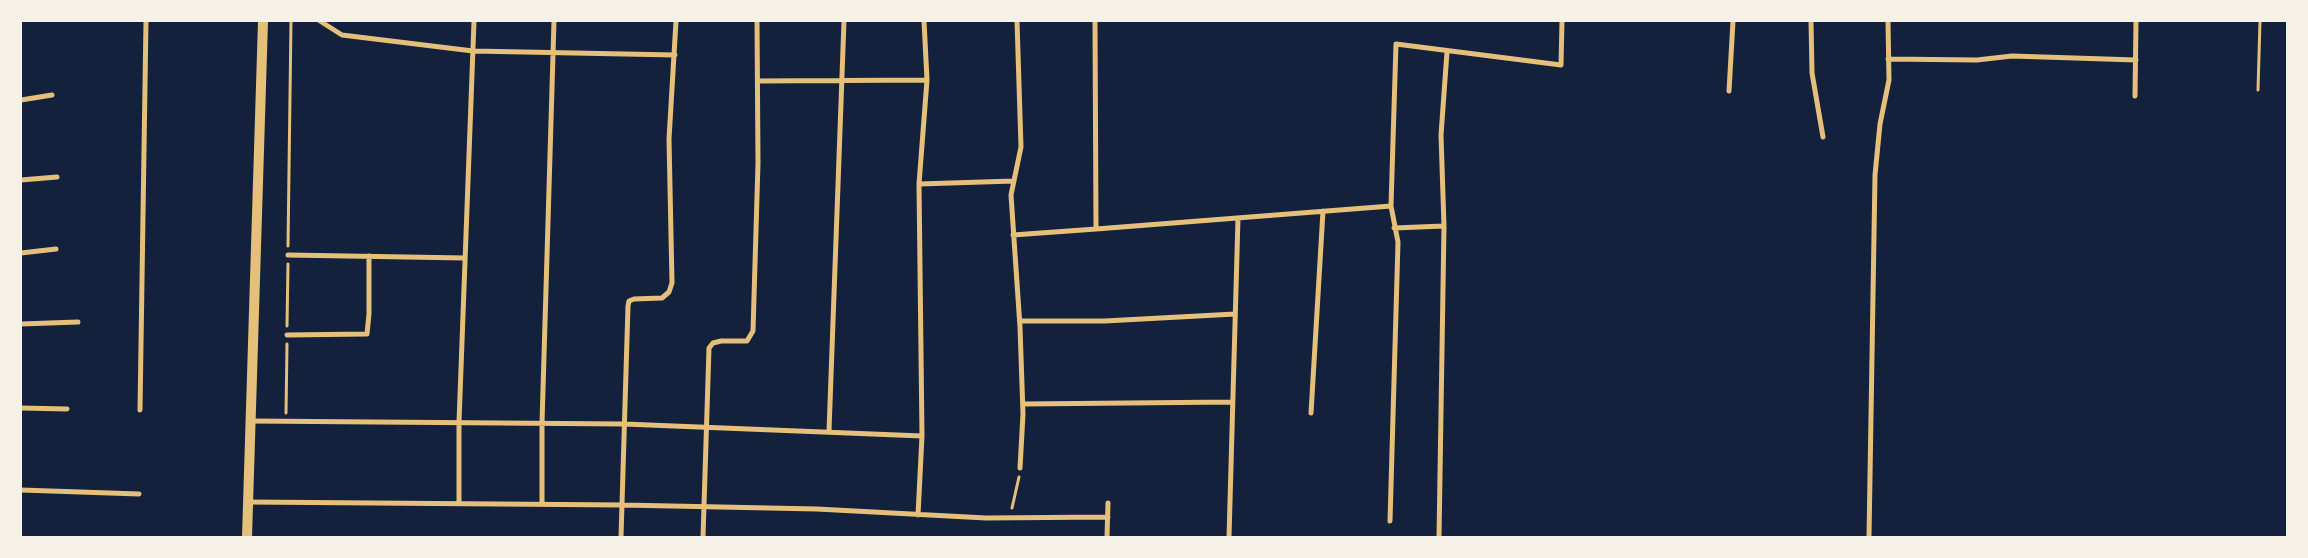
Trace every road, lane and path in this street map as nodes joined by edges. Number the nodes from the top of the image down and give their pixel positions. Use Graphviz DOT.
graph roads {
  1 [pos="146,21"];
  2 [pos="263,21"];
  3 [pos="292,21"];
  4 [pos="320,21"];
  5 [pos="474,21"];
  6 [pos="554,21"];
  7 [pos="676,21"];
  8 [pos="757,21"];
  9 [pos="844,21"];
  10 [pos="924,21"];
  11 [pos="1017,21"];
  12 [pos="1096,21"];
  13 [pos="1562,21"];
  14 [pos="1733,21"];
  15 [pos="1811,21"];
  16 [pos="1888,21"];
  17 [pos="2136,21"];
  18 [pos="2260,21"];
  19 [pos="473,50"];
  20 [pos="554,52"];
  21 [pos="1447,52"];
  22 [pos="675,55"];
  23 [pos="1888,59"];
  24 [pos="2136,60"];
  25 [pos="843,80"];
  26 [pos="926,80"];
  27 [pos="758,81"];
  28 [pos="2258,90"];
  29 [pos="1729,91"];
  30 [pos="52,95"];
  31 [pos="2135,96"];
  32 [pos="21,100"];
  33 [pos="1823,138"];
  34 [pos="56,177"];
  35 [pos="21,180"];
  36 [pos="1014,181"];
  37 [pos="920,184"];
  38 [pos="1391,206"];
  39 [pos="1323,211"];
  40 [pos="1238,218"];
  41 [pos="1444,226"];
  42 [pos="1394,228"];
  43 [pos="1096,229"];
  44 [pos="1014,235"];
  45 [pos="56,249"];
  46 [pos="21,254"];
  47 [pos="288,255"];
  48 [pos="369,256"];
  49 [pos="465,258"];
  50 [pos="1235,314"];
  51 [pos="78,322"];
  52 [pos="1020,322"];
  53 [pos="21,324"];
  54 [pos="287,335"];
  55 [pos="1232,402"];
  56 [pos="1022,404"];
  57 [pos="21,408"];
  58 [pos="67,409"];
  59 [pos="140,410"];
  60 [pos="1310,413"];
  61 [pos="251,421"];
  62 [pos="286,421"];
  63 [pos="459,422"];
  64 [pos="542,423"];
  65 [pos="624,424"];
  66 [pos="705,427"];
  67 [pos="828,431"];
  68 [pos="922,436"];
  69 [pos="1020,468"];
  70 [pos="21,490"];
  71 [pos="139,494"];
  72 [pos="248,502"];
  73 [pos="1108,503"];
  74 [pos="459,504"];
  75 [pos="542,504"];
  76 [pos="623,504"];
  77 [pos="704,506"];
  78 [pos="918,515"];
  79 [pos="1108,517"];
  80 [pos="1010,518"];
  81 [pos="1390,521"];
  82 [pos="248,537"];
  83 [pos="621,537"];
  84 [pos="704,537"];
  85 [pos="1107,537"];
  86 [pos="1229,537"];
  87 [pos="1439,537"];
  88 [pos="1869,537"];
  1 -- 59 [label="street"];
  2 -- 61 [label="main road"];
  3 -- 47 [label="path"];
  4 -- 19 [label="street"];
  5 -- 19 [label="street"];
  6 -- 20 [label="street"];
  7 -- 22 [label="street"];
  8 -- 27 [label="street"];
  9 -- 25 [label="street"];
  10 -- 26 [label="street"];
  11 -- 36 [label="street"];
  12 -- 43 [label="street"];
  13 -- 21 [label="street"];
  14 -- 29 [label="street"];
  15 -- 33 [label="street"];
  16 -- 23 [label="street"];
  17 -- 24 [label="street"];
  18 -- 28 [label="path"];
  19 -- 20 [label="street"];
  19 -- 49 [label="street"];
  20 -- 22 [label="street"];
  20 -- 64 [label="street"];
  21 -- 38 [label="street"];
  21 -- 41 [label="street"];
  22 -- 65 [label="street"];
  23 -- 24 [label="street"];
  23 -- 88 [label="street"];
  24 -- 31 [label="street"];
  25 -- 26 [label="street"];
  25 -- 27 [label="street"];
  25 -- 67 [label="street"];
  26 -- 37 [label="street"];
  27 -- 66 [label="street"];
  30 -- 32 [label="street"];
  34 -- 35 [label="street"];
  36 -- 37 [label="street"];
  36 -- 44 [label="street"];
  37 -- 68 [label="street"];
  38 -- 39 [label="street"];
  38 -- 42 [label="street"];
  39 -- 40 [label="street"];
  39 -- 60 [label="street"];
  40 -- 43 [label="street"];
  40 -- 50 [label="street"];
  41 -- 42 [label="street"];
  41 -- 87 [label="street"];
  42 -- 81 [label="street"];
  43 -- 44 [label="street"];
  44 -- 52 [label="street"];
  45 -- 46 [label="street"];
  47 -- 48 [label="street"];
  47 -- 54 [label="path"];
  48 -- 49 [label="street"];
  48 -- 54 [label="street"];
  49 -- 63 [label="street"];
  50 -- 52 [label="street"];
  50 -- 55 [label="street"];
  51 -- 53 [label="street"];
  52 -- 56 [label="street"];
  54 -- 62 [label="path"];
  55 -- 56 [label="street"];
  55 -- 86 [label="street"];
  56 -- 69 [label="street"];
  57 -- 58 [label="street"];
  61 -- 62 [label="street"];
  61 -- 72 [label="main road"];
  62 -- 63 [label="street"];
  63 -- 64 [label="street"];
  63 -- 74 [label="street"];
  64 -- 65 [label="street"];
  64 -- 75 [label="street"];
  65 -- 66 [label="street"];
  65 -- 76 [label="street"];
  66 -- 67 [label="street"];
  66 -- 77 [label="street"];
  67 -- 68 [label="street"];
  68 -- 78 [label="street"];
  69 -- 80 [label="path"];
  70 -- 71 [label="street"];
  72 -- 74 [label="street"];
  72 -- 82 [label="main road"];
  73 -- 79 [label="street"];
  74 -- 75 [label="street"];
  75 -- 76 [label="street"];
  76 -- 77 [label="street"];
  76 -- 83 [label="street"];
  77 -- 78 [label="street"];
  77 -- 84 [label="street"];
  78 -- 80 [label="street"];
  79 -- 80 [label="street"];
  79 -- 85 [label="street"];
}
